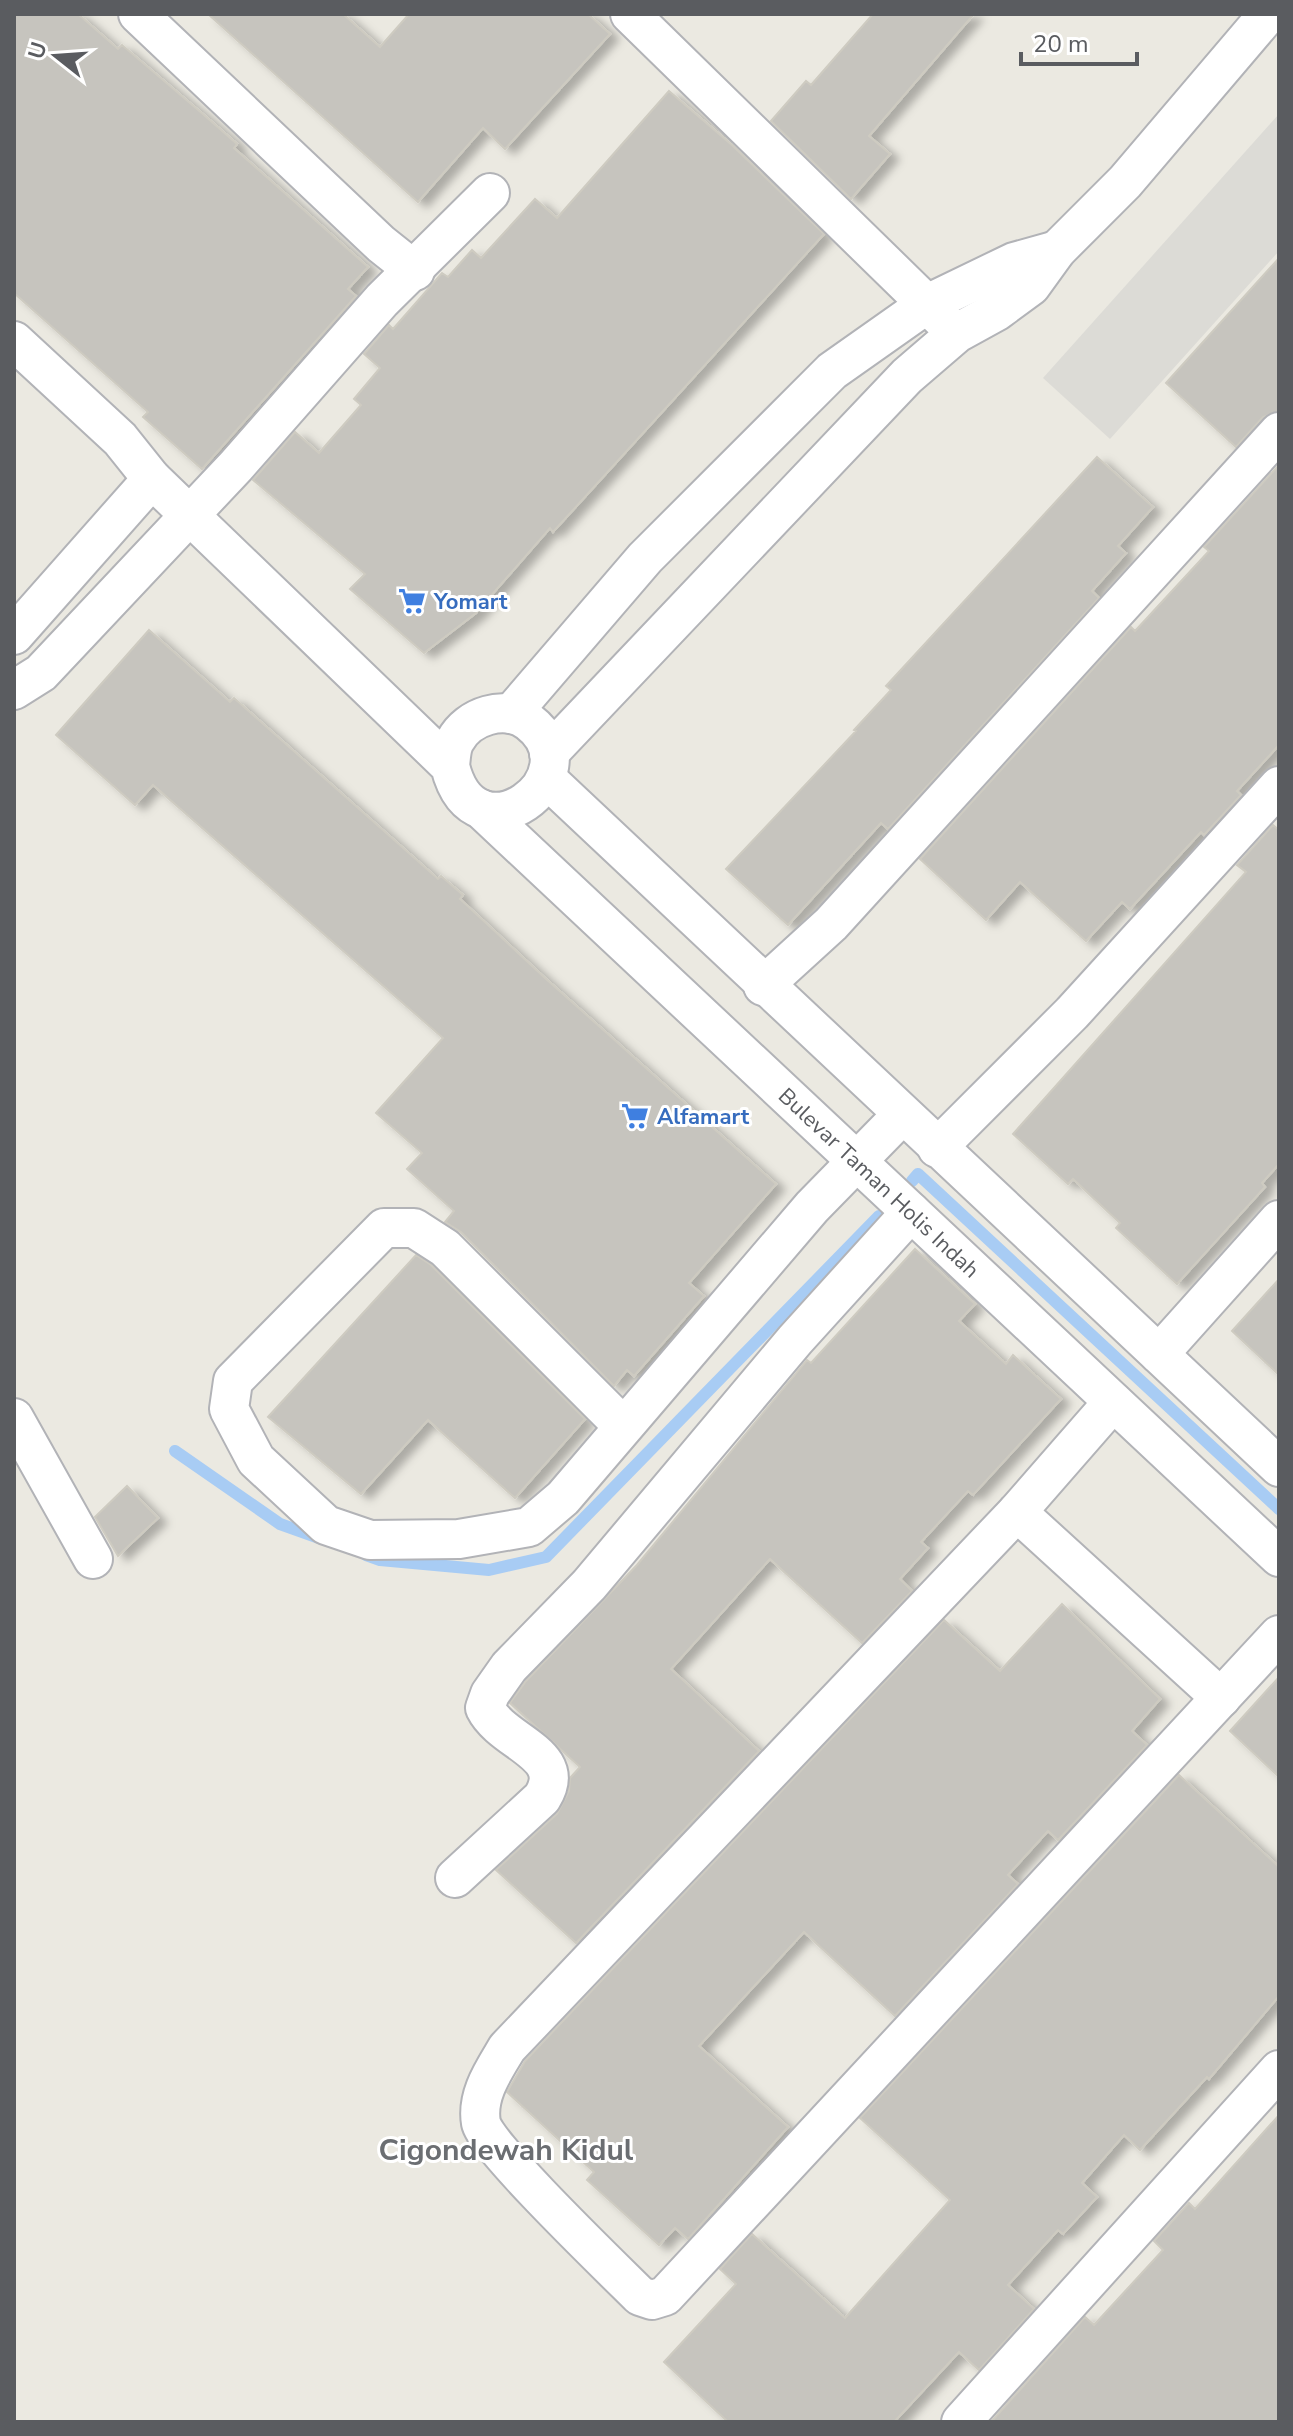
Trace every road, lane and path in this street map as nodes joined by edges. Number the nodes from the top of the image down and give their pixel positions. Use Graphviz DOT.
graph roads {
  1 [pos="138,14"];
  2 [pos="630,14"];
  3 [pos="1268,14"];
  4 [pos="490,193"];
  5 [pos="1057,250"];
  6 [pos="415,271"];
  7 [pos="927,304"];
  8 [pos="957,333"];
  9 [pos="14,341"];
  10 [pos="1279,432"];
  11 [pos="152,479"];
  12 [pos="191,514"];
  13 [pos="14,635"];
  14 [pos="14,690"];
  15 [pos="511,714"];
  16 [pos="450,766"];
  17 [pos="548,766"];
  18 [pos="1279,786"];
  19 [pos="481,809"];
  20 [pos="763,986"];
  21 [pos="879,1138"];
  22 [pos="937,1148"];
  23 [pos="911,1212"];
  24 [pos="1279,1220"];
  25 [pos="1159,1354"];
  26 [pos="1113,1402"];
  27 [pos="14,1418"];
  28 [pos="623,1426"];
  29 [pos="1279,1467"];
  30 [pos="1017,1512"];
  31 [pos="1279,1557"];
  32 [pos="93,1559"];
  33 [pos="1279,1635"];
  34 [pos="1221,1698"];
  35 [pos="455,1878"];
  36 [pos="1279,2070"];
  37 [pos="961,2422"];
  1 -- 6 [label="street"];
  2 -- 7 [label="street"];
  3 -- 5 [label="street"];
  4 -- 6 [label="street"];
  5 -- 7 [label="street"];
  5 -- 8 [label="street"];
  6 -- 12 [label="street"];
  7 -- 8 [label="street"];
  7 -- 15 [label="street"];
  8 -- 17 [label="street"];
  9 -- 11 [label="street"];
  10 -- 20 [label="street"];
  11 -- 12 [label="street"];
  11 -- 13 [label="street"];
  12 -- 14 [label="street"];
  12 -- 16 [label="street"];
  15 -- 16 [label="street"];
  15 -- 17 [label="street"];
  16 -- 19 [label="street"];
  17 -- 19 [label="street"];
  17 -- 20 [label="street, Bulevar Taman Holis Indah"];
  18 -- 22 [label="street"];
  19 -- 21 [label="street, Bulevar Taman Holis Indah"];
  20 -- 21 [label="street, Bulevar Taman Holis Indah"];
  21 -- 22 [label="street, Bulevar Taman Holis Indah"];
  21 -- 23 [label="street, Bulevar Taman Holis Indah"];
  21 -- 28 [label="street"];
  22 -- 25 [label="street, Bulevar Taman Holis Indah"];
  23 -- 26 [label="street, Bulevar Taman Holis Indah"];
  23 -- 35 [label="street"];
  24 -- 25 [label="street"];
  25 -- 29 [label="street, Bulevar Taman Holis Indah"];
  26 -- 30 [label="street"];
  26 -- 31 [label="street, Bulevar Taman Holis Indah"];
  27 -- 32 [label="street"];
  28 -- 28 [label="street"];
  30 -- 34 [label="street"];
  30 -- 34 [label="street"];
  33 -- 34 [label="street"];
  36 -- 37 [label="street"];
}
